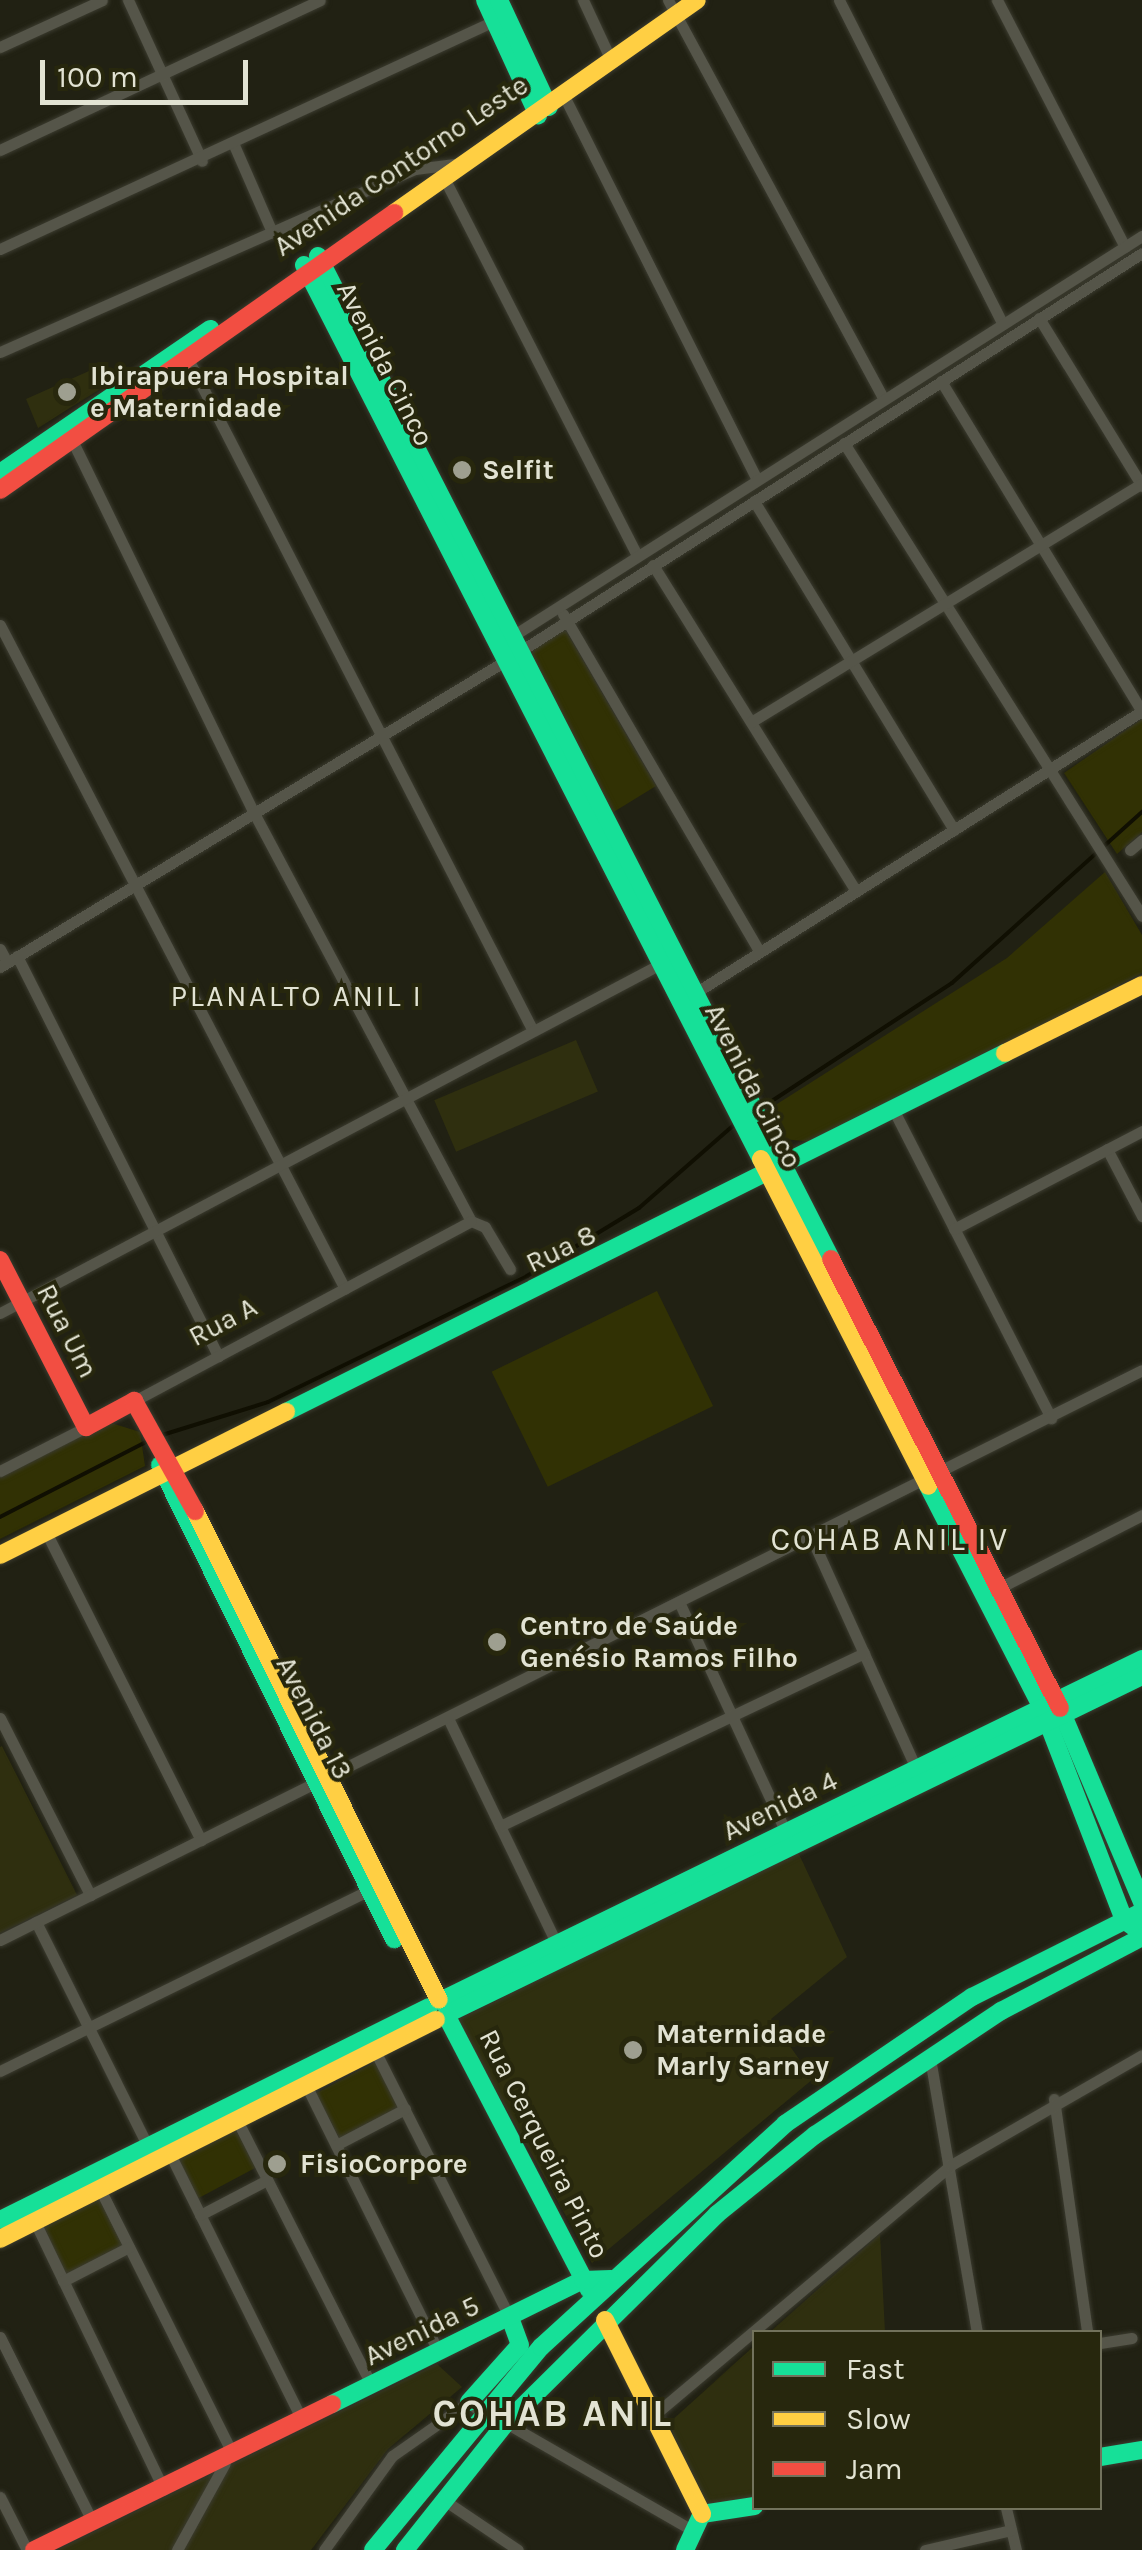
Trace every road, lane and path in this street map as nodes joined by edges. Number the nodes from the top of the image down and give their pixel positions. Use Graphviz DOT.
graph roads {
  1 [pos="102,0"];
  2 [pos="128,0"];
  3 [pos="320,0"];
  4 [pos="484,0"];
  5 [pos="498,0"];
  6 [pos="583,0"];
  7 [pos="697,0"];
  8 [pos="839,0"];
  9 [pos="997,0"];
  10 [pos="672,8"];
  11 [pos="494,21"];
  12 [pos="0,46"];
  13 [pos="611,60"];
  14 [pos="162,74"];
  15 [pos="546,105"];
  16 [pos="234,146"];
  17 [pos="0,150"];
  18 [pos="202,160"];
  19 [pos="463,162"];
  20 [pos="445,180"];
  21 [pos="272,232"];
  22 [pos="1142,236"];
  23 [pos="1126,246"];
  24 [pos="0,249"];
  25 [pos="1138,256"];
  26 [pos="313,265"];
  27 [pos="1142,273"];
  28 [pos="1040,318"];
  29 [pos="1003,324"];
  30 [pos="0,352"];
  31 [pos="188,359"];
  32 [pos="941,381"];
  33 [pos="884,399"];
  34 [pos="68,434"];
  35 [pos="844,443"];
  36 [pos="23,457"];
  37 [pos="0,465"];
  38 [pos="0,473"];
  39 [pos="757,479"];
  40 [pos="1141,485"];
  41 [pos="0,490"];
  42 [pos="754,501"];
  43 [pos="1042,544"];
  44 [pos="637,555"];
  45 [pos="653,564"];
  46 [pos="558,605"];
  47 [pos="943,605"];
  48 [pos="566,620"];
  49 [pos="0,625"];
  50 [pos="512,648"];
  51 [pos="850,662"];
  52 [pos="1142,711"];
  53 [pos="751,722"];
  54 [pos="378,737"];
  55 [pos="1046,771"];
  56 [pos="254,813"];
  57 [pos="954,830"];
  58 [pos="1142,840"];
  59 [pos="1130,850"];
  60 [pos="133,886"];
  61 [pos="856,891"];
  62 [pos="1142,916"];
  63 [pos="0,949"];
  64 [pos="760,952"];
  65 [pos="668,960"];
  66 [pos="8,962"];
  67 [pos="1142,985"];
  68 [pos="695,993"];
  69 [pos="534,1031"];
  70 [pos="732,1085"];
  71 [pos="406,1099"];
  72 [pos="894,1113"];
  73 [pos="1142,1131"];
  74 [pos="1107,1149"];
  75 [pos="280,1166"];
  76 [pos="777,1174"];
  77 [pos="1142,1216"];
  78 [pos="471,1221"];
  79 [pos="954,1229"];
  80 [pos="156,1232"];
  81 [pos="0,1260"];
  82 [pos="510,1269"];
  83 [pos="344,1289"];
  84 [pos="21,1302"];
  85 [pos="0,1313"];
  86 [pos="218,1356"];
  87 [pos="1142,1370"];
  88 [pos="134,1401"];
  89 [pos="1051,1418"];
  90 [pos="86,1427"];
  91 [pos="0,1471"];
  92 [pos="168,1472"];
  93 [pos="934,1479"];
  94 [pos="1142,1515"];
  95 [pos="46,1532"];
  96 [pos="812,1539"];
  97 [pos="0,1555"];
  98 [pos="1000,1588"];
  99 [pos="680,1604"];
  100 [pos="864,1653"];
  101 [pos="1142,1659"];
  102 [pos="1142,1676"];
  103 [pos="1054,1713"];
  104 [pos="732,1716"];
  105 [pos="0,1718"];
  106 [pos="448,1718"];
  107 [pos="920,1778"];
  108 [pos="322,1781"];
  109 [pos="500,1826"];
  110 [pos="201,1840"];
  111 [pos="790,1840"];
  112 [pos="748,1860"];
  113 [pos="375,1887"];
  114 [pos="90,1896"];
  115 [pos="1142,1902"];
  116 [pos="1133,1916"];
  117 [pos="36,1922"];
  118 [pos="1142,1935"];
  119 [pos="0,1940"];
  120 [pos="557,1944"];
  121 [pos="438,2009"];
  122 [pos="88,2028"];
  123 [pos="374,2051"];
  124 [pos="1142,2055"];
  125 [pos="930,2058"];
  126 [pos="0,2071"];
  127 [pos="306,2085"];
  128 [pos="269,2095"];
  129 [pos="1054,2099"];
  130 [pos="405,2109"];
  131 [pos="237,2120"];
  132 [pos="336,2145"];
  133 [pos="148,2146"];
  134 [pos="170,2154"];
  135 [pos="951,2165"];
  136 [pos="126,2167"];
  137 [pos="267,2180"];
  138 [pos="100,2189"];
  139 [pos="200,2215"];
  140 [pos="0,2220"];
  141 [pos="35,2222"];
  142 [pos="0,2239"];
  143 [pos="129,2247"];
  144 [pos="611,2279"];
  145 [pos="583,2280"];
  146 [pos="63,2281"];
  147 [pos="593,2297"];
  148 [pos="510,2318"];
  149 [pos="604,2320"];
  150 [pos="754,2330"];
  151 [pos="977,2330"];
  152 [pos="1087,2330"];
  153 [pos="752,2332"];
  154 [pos="0,2336"];
  155 [pos="1132,2338"];
  156 [pos="1102,2343"];
  157 [pos="440,2353"];
  158 [pos="372,2386"];
  159 [pos="476,2408"];
  160 [pos="652,2416"];
  161 [pos="302,2420"];
  162 [pos="506,2423"];
  163 [pos="1142,2450"];
  164 [pos="1102,2456"];
  165 [pos="228,2457"];
  166 [pos="164,2490"];
  167 [pos="0,2497"];
  168 [pos="444,2500"];
  169 [pos="752,2506"];
  170 [pos="1006,2510"];
  171 [pos="702,2514"];
  172 [pos="92,2521"];
  173 [pos="1011,2530"];
  174 [pos="691,2544"];
  175 [pos="41,2549"];
  176 [pos="177,2550"];
  177 [pos="324,2550"];
  178 [pos="374,2550"];
  179 [pos="405,2550"];
  180 [pos="518,2550"];
  181 [pos="925,2550"];
  182 [pos="1016,2550"];
  1 -- 12 [label="street"];
  2 -- 14 [label="street"];
  3 -- 14 [label="street"];
  4 -- 11 [label="main road"];
  5 -- 15 [label="main road"];
  6 -- 13 [label="street"];
  7 -- 10 [label="main road, Avenida Contorno Leste"];
  8 -- 29 [label="street"];
  9 -- 23 [label="street"];
  10 -- 13 [label="main road, Avenida Contorno Leste"];
  10 -- 33 [label="street"];
  11 -- 15 [label="main road"];
  11 -- 16 [label="street"];
  13 -- 15 [label="main road, Avenida Contorno Leste"];
  14 -- 17 [label="street"];
  14 -- 18 [label="street"];
  15 -- 19 [label="main road, Avenida Contorno Leste"];
  15 -- 39 [label="street"];
  16 -- 18 [label="street"];
  16 -- 21 [label="street"];
  18 -- 24 [label="street"];
  19 -- 20 [label="main road, Avenida Contorno Leste"];
  19 -- 21 [label="street"];
  19 -- 26 [label="main road, Avenida Contorno Leste"];
  20 -- 26 [label="main road, Avenida Contorno Leste"];
  20 -- 44 [label="street"];
  21 -- 30 [label="street"];
  22 -- 23 [label="street"];
  23 -- 29 [label="street"];
  25 -- 27 [label="street"];
  25 -- 28 [label="street"];
  26 -- 31 [label="main road, Avenida Contorno Leste"];
  26 -- 34 [label="main road, Avenida Contorno Leste"];
  26 -- 50 [label="main road, Avenida Cinco"];
  26 -- 50 [label="main road, Avenida Cinco"];
  28 -- 32 [label="street"];
  28 -- 40 [label="street"];
  29 -- 33 [label="street"];
  31 -- 34 [label="main road, Avenida Contorno Leste"];
  31 -- 54 [label="street"];
  32 -- 35 [label="street"];
  32 -- 43 [label="street"];
  33 -- 39 [label="street"];
  34 -- 36 [label="main road, Avenida Contorno Leste"];
  34 -- 41 [label="main road, Avenida Contorno Leste"];
  34 -- 56 [label="street"];
  35 -- 42 [label="street"];
  35 -- 47 [label="street"];
  36 -- 37 [label="main road"];
  36 -- 38 [label="main road, Avenida Contorno Leste"];
  39 -- 44 [label="street"];
  40 -- 43 [label="street"];
  42 -- 45 [label="street"];
  42 -- 51 [label="street"];
  43 -- 47 [label="street"];
  43 -- 52 [label="street"];
  44 -- 46 [label="street"];
  45 -- 48 [label="street"];
  45 -- 53 [label="street"];
  46 -- 48 [label="street"];
  46 -- 50 [label="street"];
  47 -- 51 [label="street"];
  47 -- 55 [label="street"];
  48 -- 50 [label="street"];
  48 -- 64 [label="street"];
  49 -- 60 [label="street"];
  50 -- 54 [label="street"];
  50 -- 65 [label="main road, Avenida Cinco"];
  51 -- 53 [label="street"];
  51 -- 57 [label="street"];
  52 -- 55 [label="street"];
  53 -- 61 [label="street"];
  54 -- 56 [label="street"];
  54 -- 69 [label="street"];
  55 -- 57 [label="street"];
  55 -- 62 [label="street"];
  56 -- 60 [label="street"];
  56 -- 71 [label="street"];
  57 -- 61 [label="street"];
  58 -- 59 [label="street"];
  60 -- 66 [label="street"];
  60 -- 75 [label="street"];
  61 -- 64 [label="street"];
  63 -- 66 [label="street"];
  64 -- 68 [label="street"];
  65 -- 68 [label="main road, Avenida Cinco"];
  65 -- 69 [label="street"];
  65 -- 70 [label="main road, Avenida Cinco"];
  66 -- 80 [label="street"];
  67 -- 72 [label="main road, Rua 8"];
  68 -- 70 [label="main road, Avenida Cinco"];
  69 -- 71 [label="street"];
  70 -- 76 [label="main road, Avenida Cinco"];
  71 -- 75 [label="street"];
  71 -- 78 [label="street"];
  72 -- 76 [label="main road, Rua 8"];
  72 -- 79 [label="street"];
  73 -- 74 [label="street"];
  74 -- 77 [label="street"];
  74 -- 79 [label="street"];
  75 -- 80 [label="street"];
  75 -- 83 [label="street"];
  76 -- 92 [label="main road, Rua 8"];
  76 -- 93 [label="main road, Avenida Cinco"];
  78 -- 82 [label="street"];
  78 -- 83 [label="street, Rua A"];
  79 -- 89 [label="street"];
  80 -- 84 [label="street"];
  80 -- 86 [label="street"];
  81 -- 84 [label="main road, Rua Um"];
  83 -- 86 [label="street, Rua A"];
  84 -- 85 [label="street"];
  84 -- 90 [label="main road, Rua Um"];
  86 -- 88 [label="street, Rua A"];
  87 -- 89 [label="street"];
  88 -- 90 [label="main road, Rua A"];
  88 -- 92 [label="main road, Avenida 13"];
  89 -- 93 [label="street"];
  90 -- 91 [label="street, Rua A"];
  92 -- 95 [label="main road, Rua 8"];
  92 -- 108 [label="main road, Avenida 13"];
  93 -- 96 [label="street"];
  93 -- 98 [label="main road, Avenida Cinco"];
  93 -- 103 [label="main road, Avenida Cinco"];
  94 -- 98 [label="street"];
  95 -- 97 [label="main road, Rua 8"];
  95 -- 110 [label="street"];
  96 -- 99 [label="street"];
  96 -- 100 [label="street"];
  98 -- 103 [label="main road, Avenida Cinco"];
  99 -- 104 [label="street"];
  99 -- 106 [label="street"];
  100 -- 104 [label="street"];
  100 -- 107 [label="street"];
  101 -- 103 [label="main road, Avenida 4"];
  102 -- 103 [label="main road, Avenida 4"];
  103 -- 107 [label="main road, Avenida 4"];
  103 -- 115 [label="main road, Avenida Cinco"];
  103 -- 116 [label="main road, Avenida Cinco"];
  104 -- 109 [label="street"];
  104 -- 111 [label="street"];
  105 -- 114 [label="street"];
  106 -- 108 [label="street"];
  106 -- 109 [label="street"];
  107 -- 111 [label="main road, Avenida 4"];
  108 -- 110 [label="street"];
  108 -- 113 [label="main road, Avenida 13"];
  109 -- 120 [label="street"];
  110 -- 114 [label="street"];
  111 -- 112 [label="main road, Avenida 4"];
  112 -- 120 [label="main road, Avenida 4"];
  112 -- 121 [label="main road, Avenida 4"];
  113 -- 121 [label="main road, Avenida 13"];
  113 -- 122 [label="street"];
  114 -- 117 [label="street"];
  116 -- 118 [label="main road"];
  116 -- 144 [label="main road"];
  117 -- 119 [label="street"];
  117 -- 122 [label="street"];
  118 -- 125 [label="main road"];
  120 -- 121 [label="main road, Avenida 4"];
  121 -- 123 [label="main road, Avenida 4"];
  121 -- 128 [label="main road, Avenida 4"];
  121 -- 145 [label="main road, Rua Cerqueira Pinto"];
  122 -- 126 [label="street"];
  122 -- 133 [label="street"];
  123 -- 127 [label="main road, Avenida 4"];
  123 -- 130 [label="street"];
  124 -- 129 [label="street"];
  125 -- 135 [label="street"];
  125 -- 149 [label="main road"];
  127 -- 128 [label="main road, Avenida 4"];
  127 -- 132 [label="street"];
  128 -- 131 [label="main road, Avenida 4"];
  128 -- 133 [label="main road, Avenida 4"];
  129 -- 135 [label="street"];
  129 -- 152 [label="street"];
  130 -- 132 [label="street"];
  130 -- 148 [label="street"];
  131 -- 134 [label="main road, Avenida 4"];
  131 -- 137 [label="street"];
  132 -- 157 [label="street"];
  133 -- 136 [label="main road, Avenida 4"];
  134 -- 136 [label="main road, Avenida 4"];
  134 -- 139 [label="street"];
  135 -- 150 [label="street"];
  135 -- 151 [label="street"];
  136 -- 138 [label="main road, Avenida 4"];
  136 -- 140 [label="main road, Avenida 4"];
  137 -- 139 [label="street"];
  137 -- 158 [label="street"];
  138 -- 141 [label="main road, Avenida 4"];
  138 -- 143 [label="street"];
  139 -- 161 [label="street"];
  141 -- 142 [label="main road, Avenida 4"];
  141 -- 146 [label="street"];
  143 -- 146 [label="street"];
  143 -- 165 [label="street"];
  144 -- 145 [label="main road, Avenida 5"];
  144 -- 147 [label="main road"];
  145 -- 147 [label="main road, Rua Cerqueira Pinto"];
  145 -- 148 [label="main road, Avenida 5"];
  146 -- 166 [label="street"];
  147 -- 159 [label="main road"];
  148 -- 157 [label="main road, Avenida 5"];
  148 -- 159 [label="main road"];
  149 -- 160 [label="main road"];
  149 -- 162 [label="main road"];
  153 -- 160 [label="street"];
  154 -- 172 [label="street"];
  155 -- 156 [label="street"];
  157 -- 158 [label="main road, Avenida 5"];
  158 -- 161 [label="main road, Avenida 5"];
  159 -- 177 [label="street"];
  159 -- 178 [label="main road"];
  160 -- 171 [label="main road"];
  161 -- 165 [label="main road, Avenida 5"];
  162 -- 168 [label="main road"];
  162 -- 174 [label="street"];
  163 -- 164 [label="main road"];
  165 -- 166 [label="main road, Avenida 5"];
  165 -- 176 [label="street"];
  166 -- 172 [label="main road, Avenida 5"];
  166 -- 175 [label="main road, Avenida 5"];
  167 -- 175 [label="street"];
  168 -- 179 [label="main road"];
  168 -- 180 [label="street"];
  169 -- 171 [label="main road"];
  170 -- 173 [label="street"];
  171 -- 174 [label="main road"];
  172 -- 175 [label="main road, Avenida 5"];
  173 -- 181 [label="street"];
  173 -- 182 [label="street"];
}
